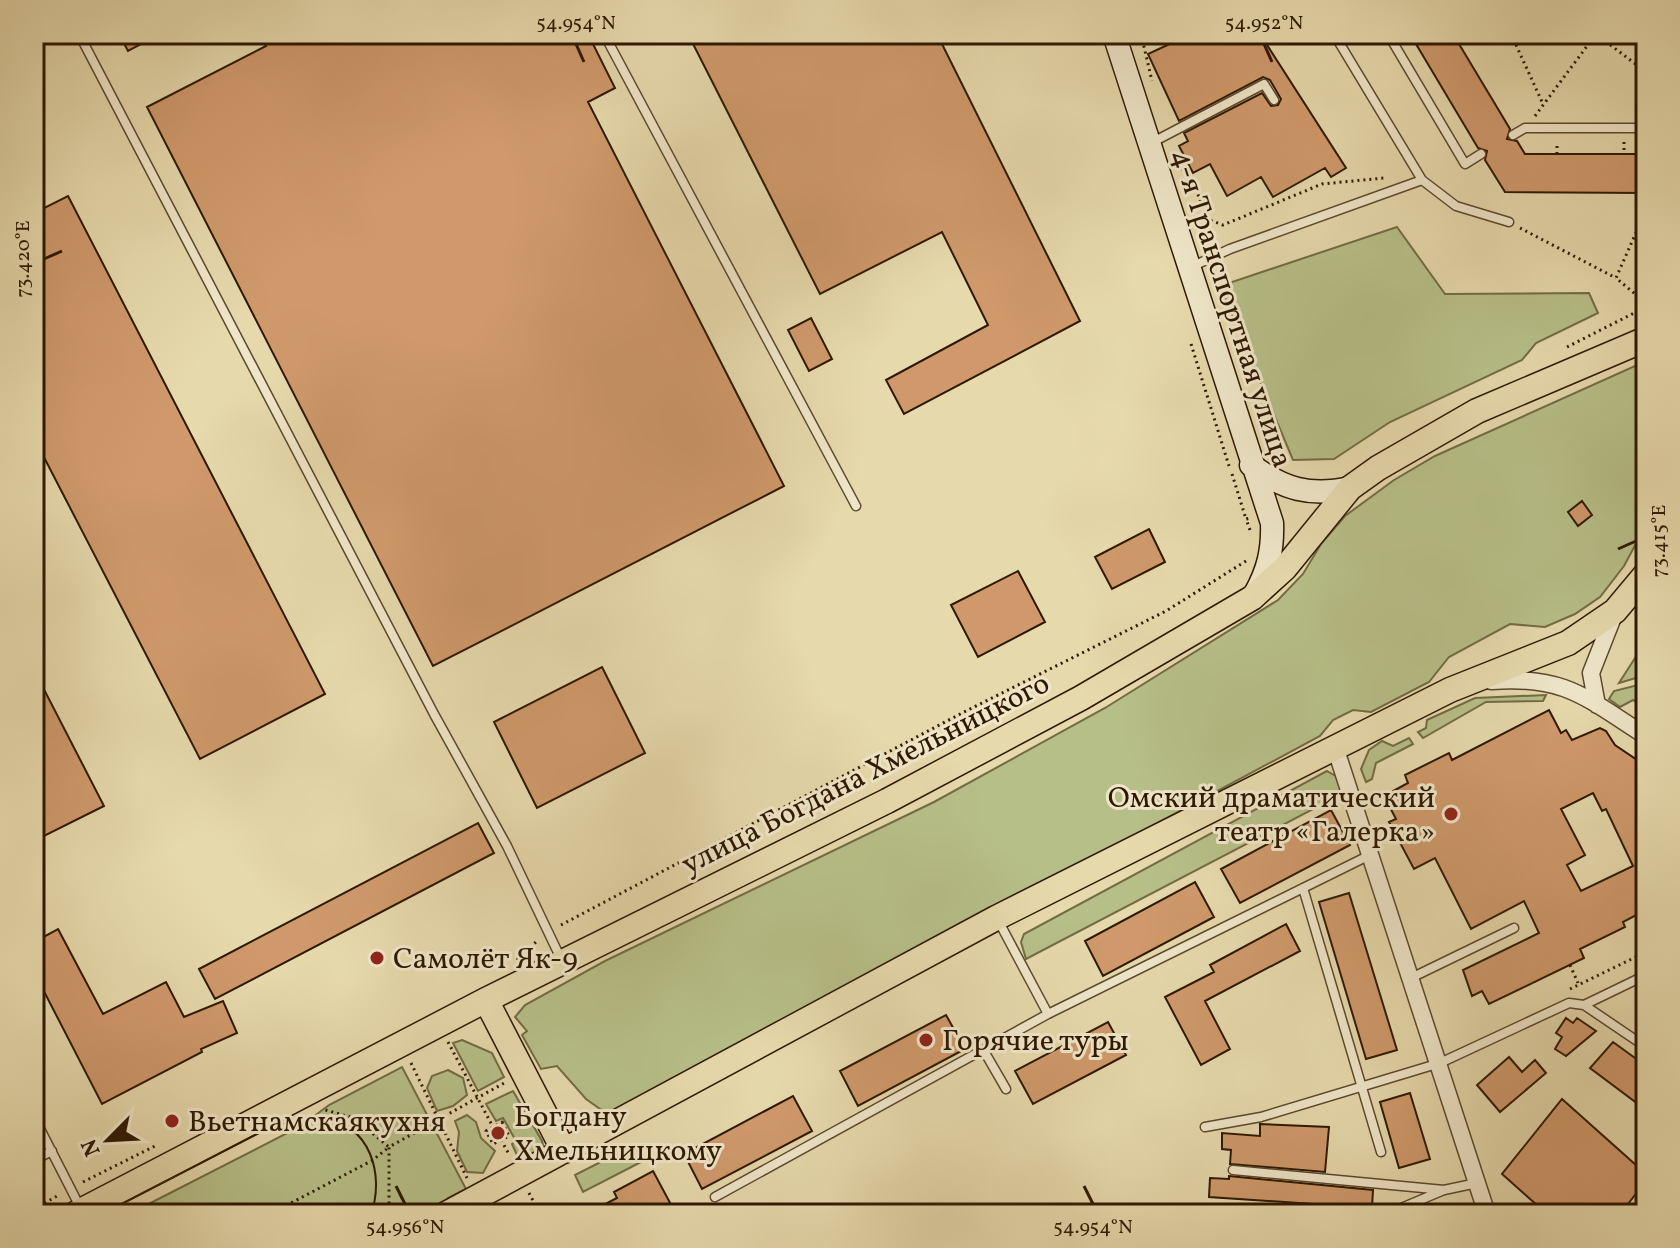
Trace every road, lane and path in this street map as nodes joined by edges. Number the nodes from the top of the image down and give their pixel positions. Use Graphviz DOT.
graph roads {
  1 [pos="79,34"];
  2 [pos="604,34"];
  3 [pos="1114,34"];
  4 [pos="1141,34"];
  5 [pos="1334,34"];
  6 [pos="1388,34"];
  7 [pos="1511,34"];
  8 [pos="1646,72"];
  9 [pos="1155,91"];
  10 [pos="1274,100"];
  11 [pos="1543,104"];
  12 [pos="1525,128"];
  13 [pos="1646,128"];
  14 [pos="1513,135"];
  15 [pos="1158,139"];
  16 [pos="1557,141"];
  17 [pos="1624,141"];
  18 [pos="1481,154"];
  19 [pos="1557,154"];
  20 [pos="1624,154"];
  21 [pos="1365,177"];
  22 [pos="1422,180"];
  23 [pos="1646,210"];
  24 [pos="1509,222"];
  25 [pos="1189,268"];
  26 [pos="1616,278"];
  27 [pos="1646,305"];
  28 [pos="1646,339"];
  29 [pos="1563,350"];
  30 [pos="1251,465"];
  31 [pos="1350,488"];
  32 [pos="856,506"];
  33 [pos="1267,509"];
  34 [pos="1251,533"];
  35 [pos="1253,554"];
  36 [pos="1646,574"];
  37 [pos="1252,598"];
  38 [pos="1615,611"];
  39 [pos="1471,682"];
  40 [pos="1597,705"];
  41 [pos="1646,736"];
  42 [pos="1335,747"];
  43 [pos="1371,854"];
  44 [pos="1303,888"];
  45 [pos="996,918"];
  46 [pos="1514,928"];
  47 [pos="548,931"];
  48 [pos="563,962"];
  49 [pos="1570,965"];
  50 [pos="510,966"];
  51 [pos="1646,975"];
  52 [pos="1411,978"];
  53 [pos="1579,984"];
  54 [pos="486,1000"];
  55 [pos="1584,1005"];
  56 [pos="1048,1014"];
  57 [pos="446,1039"];
  58 [pos="402,1044"];
  59 [pos="1646,1047"];
  60 [pos="984,1051"];
  61 [pos="1440,1063"];
  62 [pos="523,1072"];
  63 [pos="1361,1086"];
  64 [pos="1006,1089"];
  65 [pos="478,1098"];
  66 [pos="34,1117"];
  67 [pos="438,1120"];
  68 [pos="493,1127"];
  69 [pos="1205,1127"];
  70 [pos="155,1146"];
  71 [pos="389,1147"];
  72 [pos="52,1151"];
  73 [pos="564,1151"];
  74 [pos="1381,1152"];
  75 [pos="34,1160"];
  76 [pos="1233,1170"];
  77 [pos="1477,1183"];
  78 [pos="70,1188"];
  79 [pos="473,1189"];
  80 [pos="1444,1190"];
  81 [pos="715,1197"];
  82 [pos="34,1209"];
  83 [pos="79,1212"];
  84 [pos="270,1214"];
  85 [pos="384,1214"];
  86 [pos="446,1214"];
  87 [pos="1387,1214"];
  88 [pos="1487,1214"];
  1 -- 47 [label="lane"];
  2 -- 32 [label="lane"];
  3 -- 15 [label="main road, 4-я Транспортная улица"];
  4 -- 9 [label="path"];
  5 -- 22 [label="lane"];
  6 -- 18 [label="lane"];
  7 -- 11 [label="path"];
  8 -- 11 [label="path"];
  10 -- 15 [label="lane"];
  11 -- 12 [label="path"];
  12 -- 13 [label="lane"];
  12 -- 14 [label="lane"];
  15 -- 21 [label="path"];
  15 -- 25 [label="main road, 4-я Транспортная улица"];
  16 -- 19 [label="path"];
  17 -- 20 [label="path"];
  22 -- 24 [label="lane"];
  22 -- 25 [label="lane"];
  23 -- 26 [label="path"];
  24 -- 26 [label="path"];
  25 -- 30 [label="main road, 4-я Транспортная улица"];
  26 -- 27 [label="path"];
  27 -- 29 [label="path"];
  28 -- 31 [label="main road, улица Богдана Хмельницкого"];
  30 -- 31 [label="main road"];
  30 -- 33 [label="main road, 4-я Транспортная улица"];
  31 -- 37 [label="main road, улица Богдана Хмельницкого"];
  33 -- 34 [label="path"];
  33 -- 37 [label="main road, 4-я Транспортная улица"];
  35 -- 47 [label="path"];
  36 -- 38 [label="main road"];
  37 -- 48 [label="main road, улица Богдана Хмельницкого"];
  38 -- 39 [label="main road"];
  38 -- 40 [label="street"];
  39 -- 40 [label="street"];
  39 -- 42 [label="main road"];
  40 -- 41 [label="street"];
  42 -- 43 [label="street"];
  42 -- 45 [label="main road"];
  43 -- 44 [label="lane"];
  43 -- 52 [label="street"];
  44 -- 56 [label="lane"];
  44 -- 63 [label="lane"];
  45 -- 56 [label="lane"];
  45 -- 73 [label="main road"];
  46 -- 52 [label="lane"];
  47 -- 48 [label="lane"];
  47 -- 50 [label="path"];
  48 -- 54 [label="main road, улица Богдана Хмельницкого"];
  49 -- 53 [label="path"];
  51 -- 55 [label="lane"];
  52 -- 61 [label="street"];
  54 -- 58 [label="main road, улица Богдана Хмельницкого"];
  54 -- 62 [label="main road"];
  55 -- 59 [label="lane"];
  55 -- 61 [label="lane"];
  56 -- 60 [label="lane"];
  57 -- 65 [label="path"];
  58 -- 67 [label="path"];
  58 -- 83 [label="main road, улица Богдана Хмельницкого"];
  60 -- 64 [label="lane"];
  60 -- 81 [label="lane"];
  61 -- 63 [label="lane"];
  61 -- 77 [label="street"];
  62 -- 65 [label="path"];
  62 -- 73 [label="main road"];
  63 -- 69 [label="lane"];
  63 -- 74 [label="lane"];
  65 -- 67 [label="path"];
  65 -- 68 [label="path"];
  66 -- 72 [label="lane"];
  67 -- 71 [label="path"];
  67 -- 79 [label="path"];
  68 -- 68 [label="path"];
  70 -- 78 [label="path"];
  71 -- 84 [label="path"];
  71 -- 85 [label="path"];
  72 -- 75 [label="lane"];
  72 -- 78 [label="lane"];
  73 -- 86 [label="main road"];
  76 -- 80 [label="lane"];
  77 -- 80 [label="lane"];
  77 -- 88 [label="street"];
  78 -- 82 [label="path"];
  78 -- 83 [label="lane"];
  80 -- 87 [label="lane"];
}
